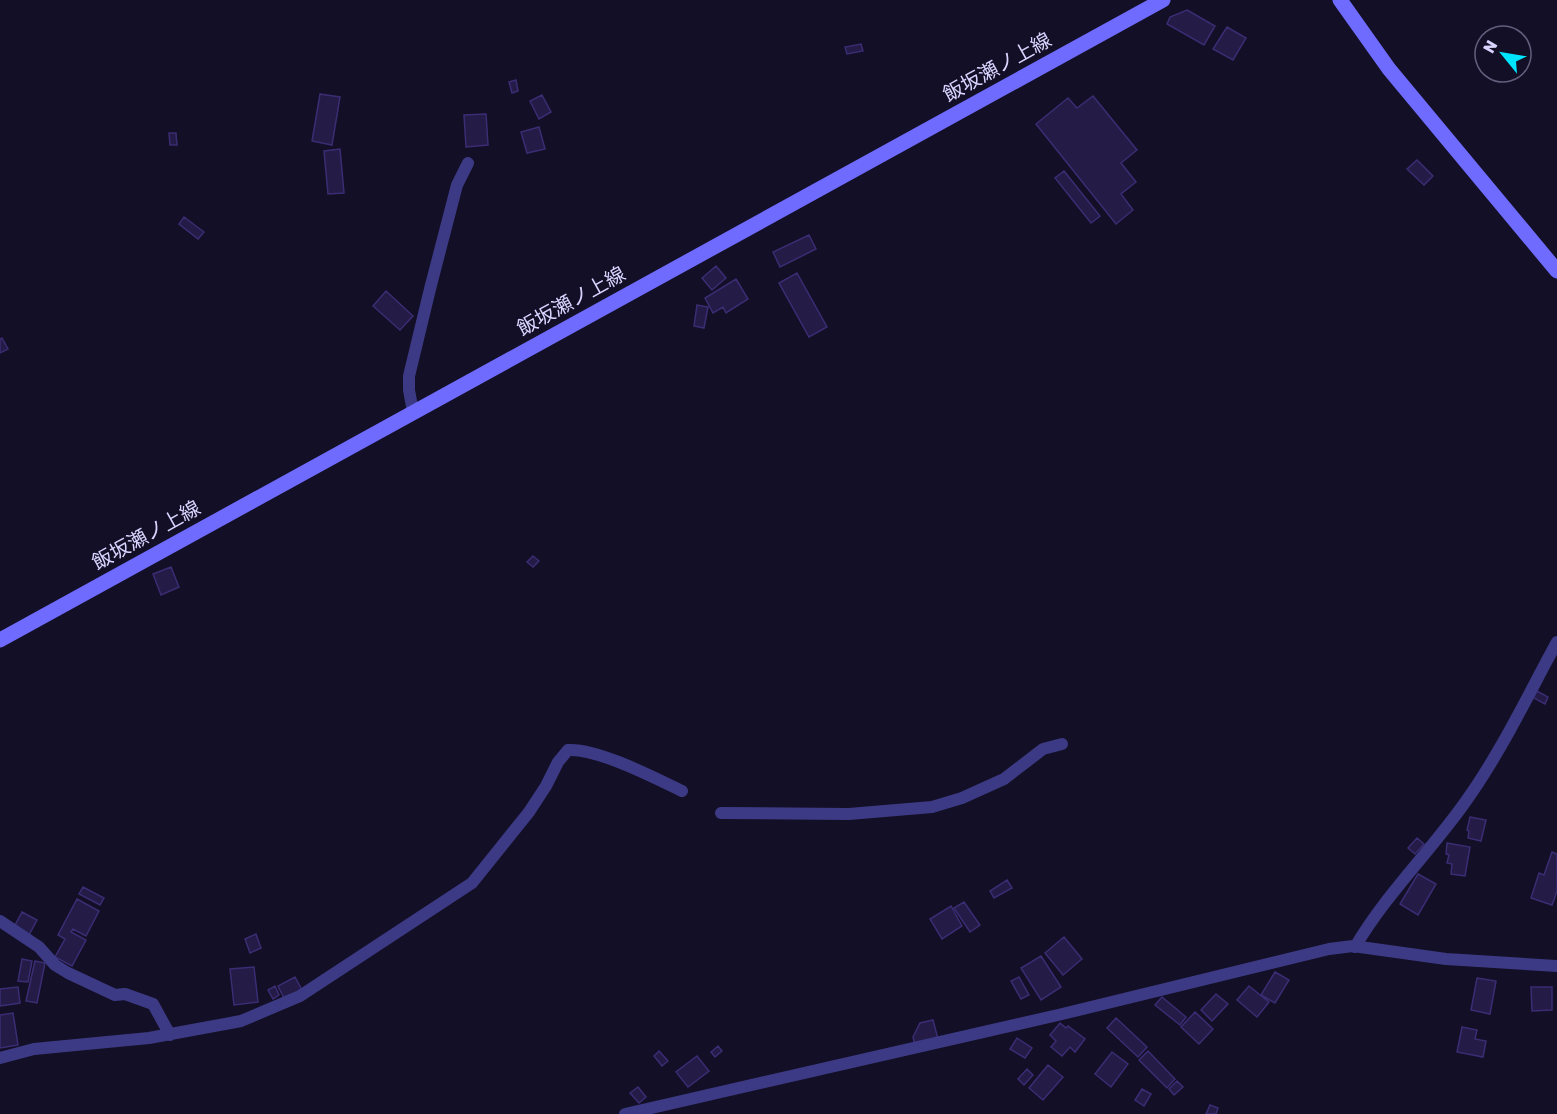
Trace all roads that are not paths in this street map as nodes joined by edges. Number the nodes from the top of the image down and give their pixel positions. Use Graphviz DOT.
graph roads {
  1 [pos="1163,0"];
  2 [pos="1340,0"];
  3 [pos="468,163"];
  4 [pos="1557,271"];
  5 [pos="413,412"];
  6 [pos="0,640"];
  7 [pos="1557,642"];
  8 [pos="1062,744"];
  9 [pos="682,791"];
  10 [pos="721,813"];
  11 [pos="0,921"];
  12 [pos="1355,946"];
  13 [pos="1557,966"];
  14 [pos="170,1035"];
  15 [pos="0,1058"];
  16 [pos="624,1114"];
  1 -- 5 [label="main road, 飯坂瀬ノ上線"];
  2 -- 4 [label="main road"];
  3 -- 5 [label="street"];
  5 -- 6 [label="main road, 飯坂瀬ノ上線"];
  7 -- 12 [label="street"];
  8 -- 10 [label="street"];
  9 -- 14 [label="street"];
  11 -- 14 [label="street"];
  12 -- 13 [label="street"];
  12 -- 16 [label="street"];
  14 -- 15 [label="street"];
}
